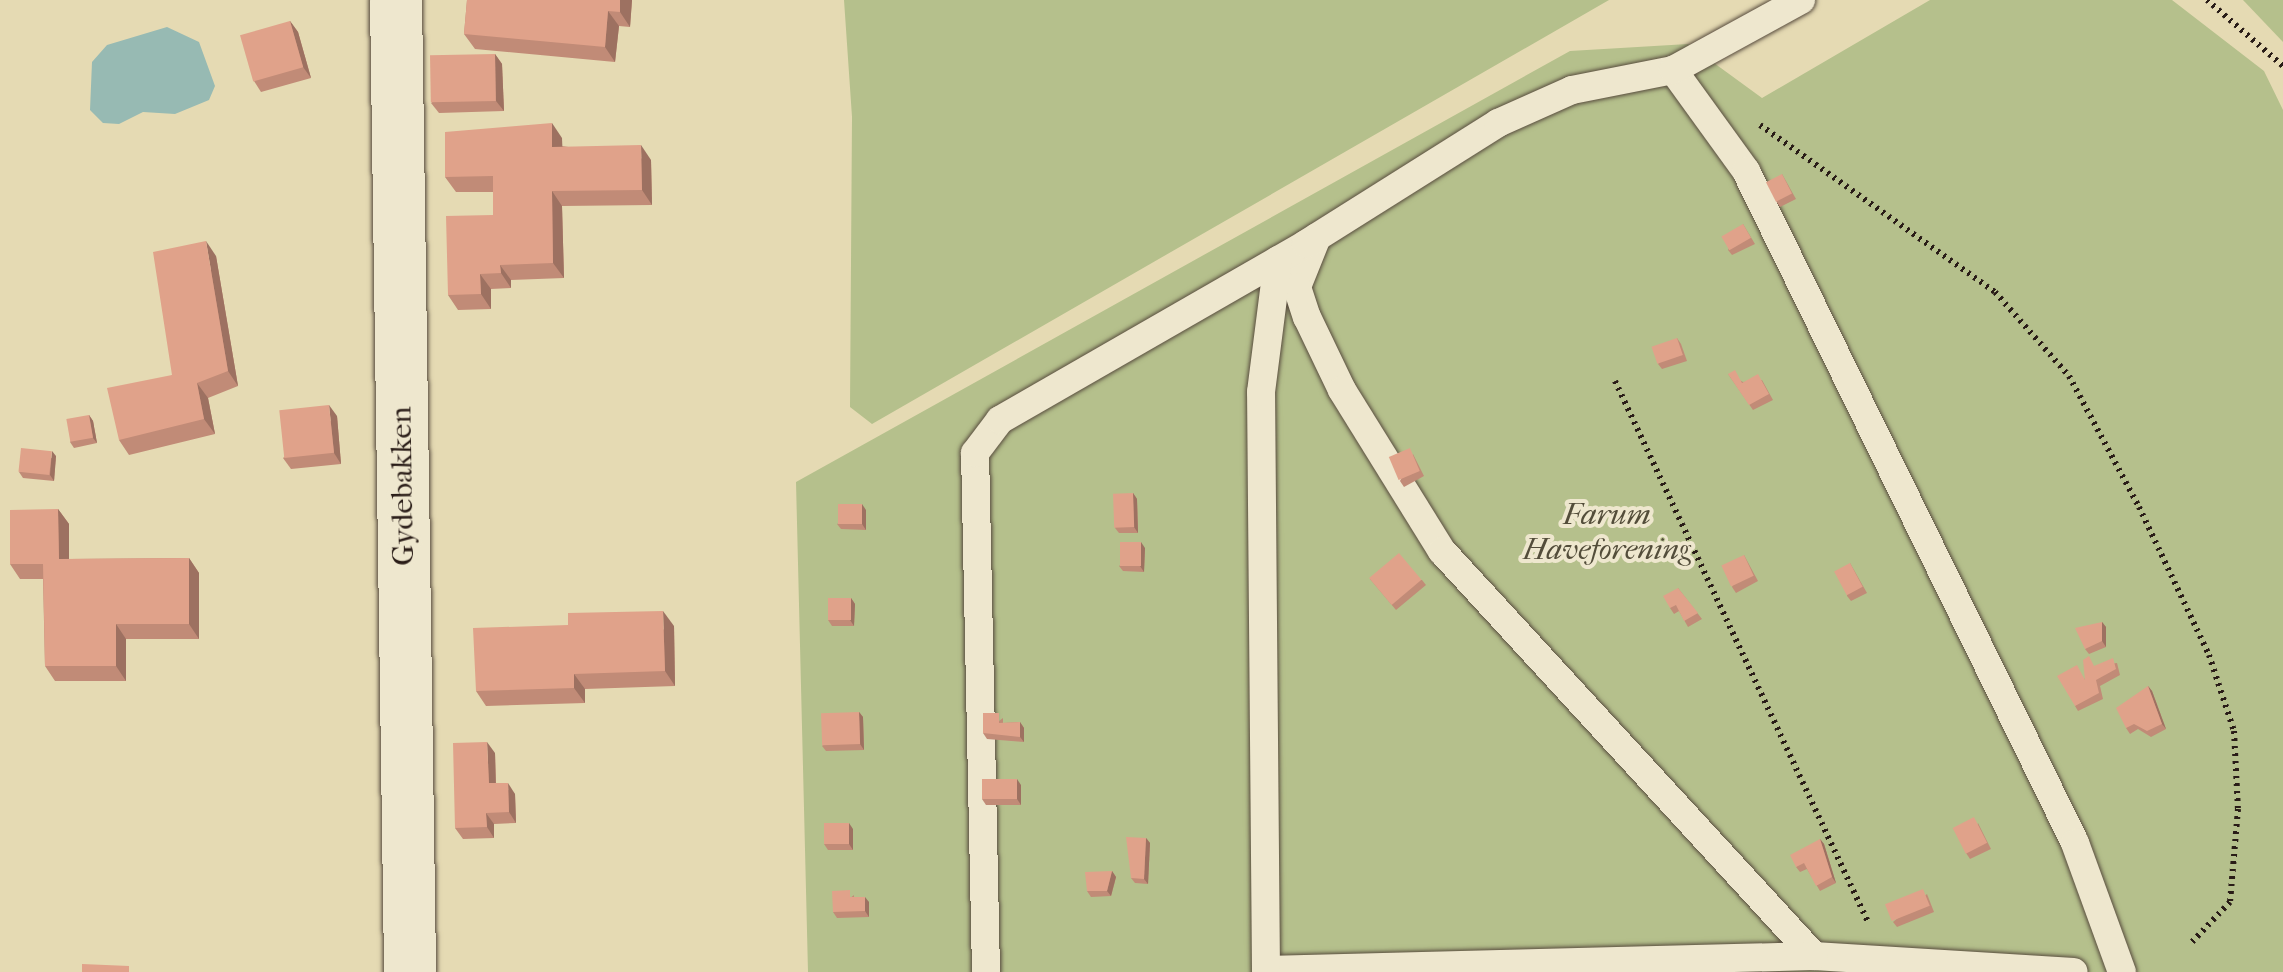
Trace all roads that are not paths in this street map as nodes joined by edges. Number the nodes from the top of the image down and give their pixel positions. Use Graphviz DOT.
graph roads {
  1 [pos="396,0"];
  2 [pos="1801,0"];
  3 [pos="1673,70"];
  4 [pos="1318,237"];
  5 [pos="1278,260"];
  6 [pos="1814,956"];
  7 [pos="1266,971"];
  8 [pos="410,972"];
  9 [pos="986,972"];
  10 [pos="2074,972"];
  11 [pos="2122,972"];
  1 -- 8 [label="street, Gydebakken"];
  2 -- 3 [label="lane"];
  3 -- 4 [label="lane"];
  3 -- 11 [label="lane"];
  4 -- 5 [label="lane"];
  4 -- 6 [label="lane"];
  5 -- 7 [label="lane"];
  5 -- 9 [label="lane"];
  6 -- 7 [label="lane"];
  6 -- 10 [label="lane"];
}
